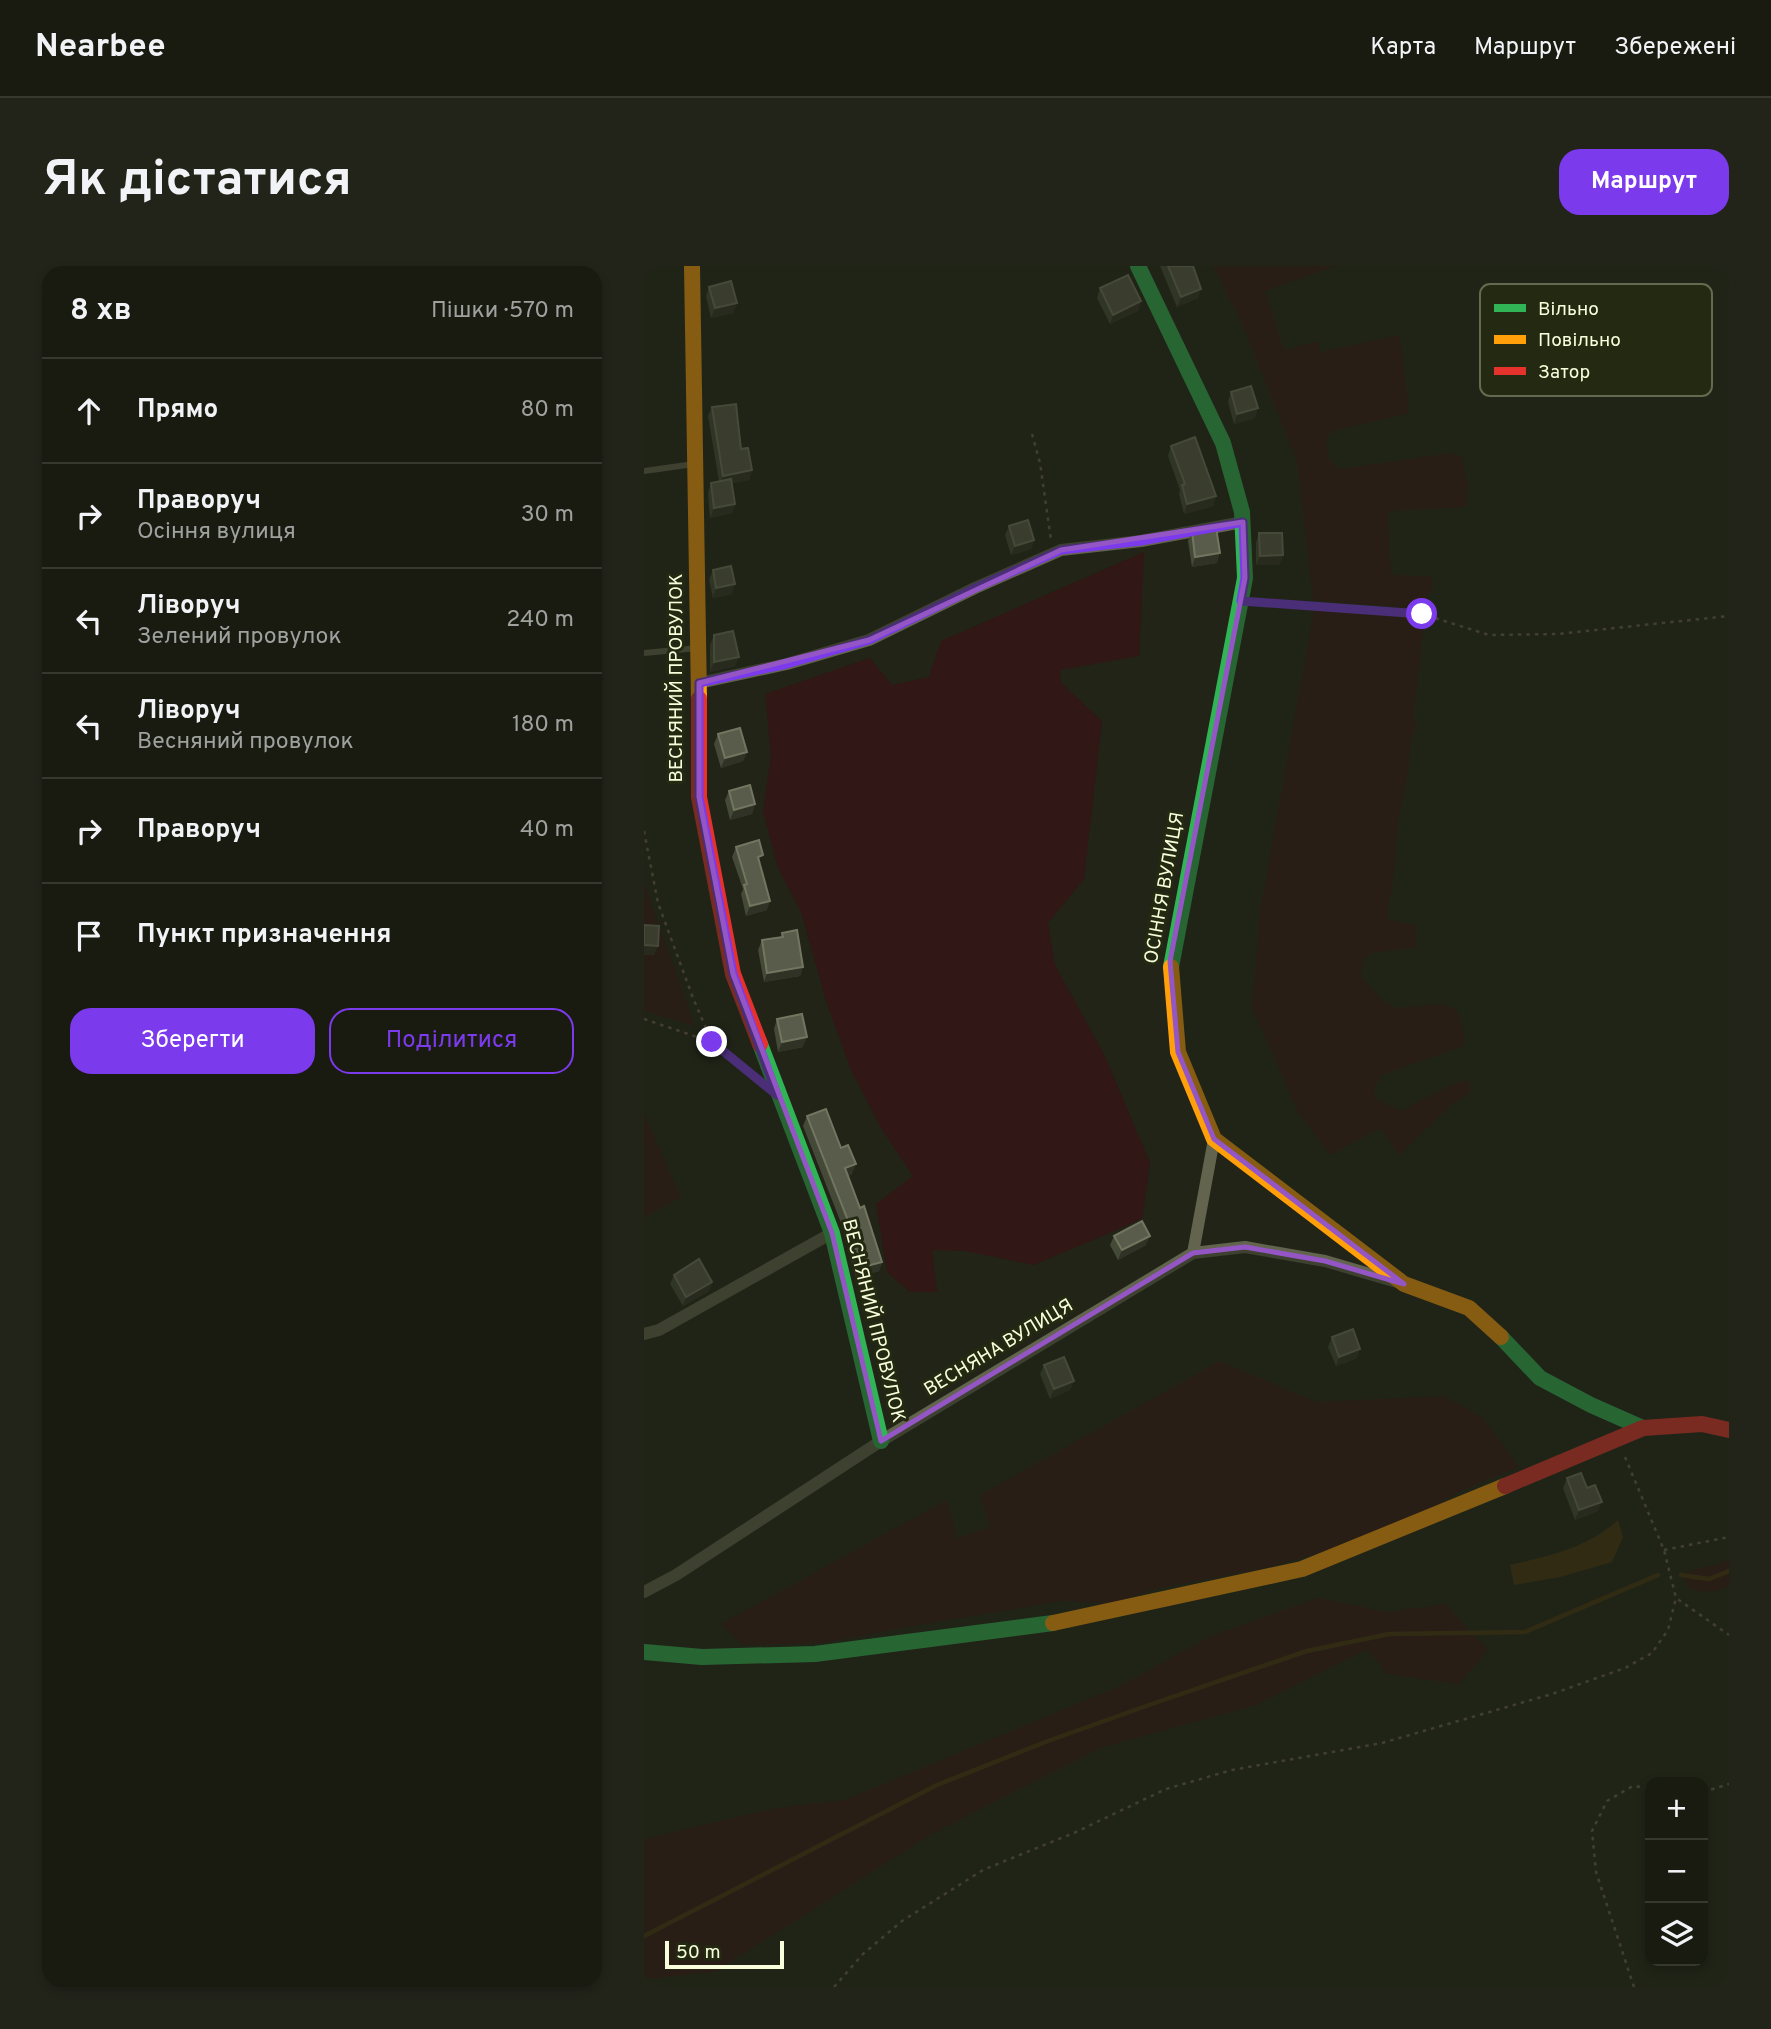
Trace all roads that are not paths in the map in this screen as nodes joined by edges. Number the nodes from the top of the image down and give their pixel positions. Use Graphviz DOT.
graph roads {
  1 [pos="692,266"];
  2 [pos="1138,266"];
  3 [pos="695,463"];
  4 [pos="644,471"];
  5 [pos="1243,522"];
  6 [pos="699,648"];
  7 [pos="644,653"];
  8 [pos="699,683"];
  9 [pos="1214,1139"];
  10 [pos="832,1233"];
  11 [pos="1193,1253"];
  12 [pos="1404,1284"];
  13 [pos="644,1334"];
  14 [pos="1643,1428"];
  15 [pos="1729,1430"];
  16 [pos="881,1441"];
  17 [pos="644,1592"];
  18 [pos="644,1652"];
  1 -- 3 [label="street, ВЕСНЯНИЙ ПРОВУЛОК"];
  2 -- 5 [label="street, ОСІННЯ ВУЛИЦЯ"];
  3 -- 4 [label="lane"];
  3 -- 6 [label="street, ВЕСНЯНИЙ ПРОВУЛОК"];
  5 -- 8 [label="street"];
  5 -- 9 [label="street, ОСІННЯ ВУЛИЦЯ"];
  6 -- 7 [label="lane"];
  6 -- 8 [label="street, ВЕСНЯНИЙ ПРОВУЛОК"];
  8 -- 10 [label="street, ВЕСНЯНИЙ ПРОВУЛОК"];
  9 -- 11 [label="street"];
  9 -- 12 [label="street"];
  10 -- 13 [label="street"];
  10 -- 16 [label="street, ВЕСНЯНИЙ ПРОВУЛОК"];
  11 -- 12 [label="street, ВЕСНЯНА ВУЛИЦЯ"];
  11 -- 16 [label="street, ВЕСНЯНА ВУЛИЦЯ"];
  12 -- 14 [label="street"];
  14 -- 15 [label="street"];
  14 -- 18 [label="street"];
  16 -- 17 [label="street, ВЕСНЯНА ВУЛИЦЯ"];
}
